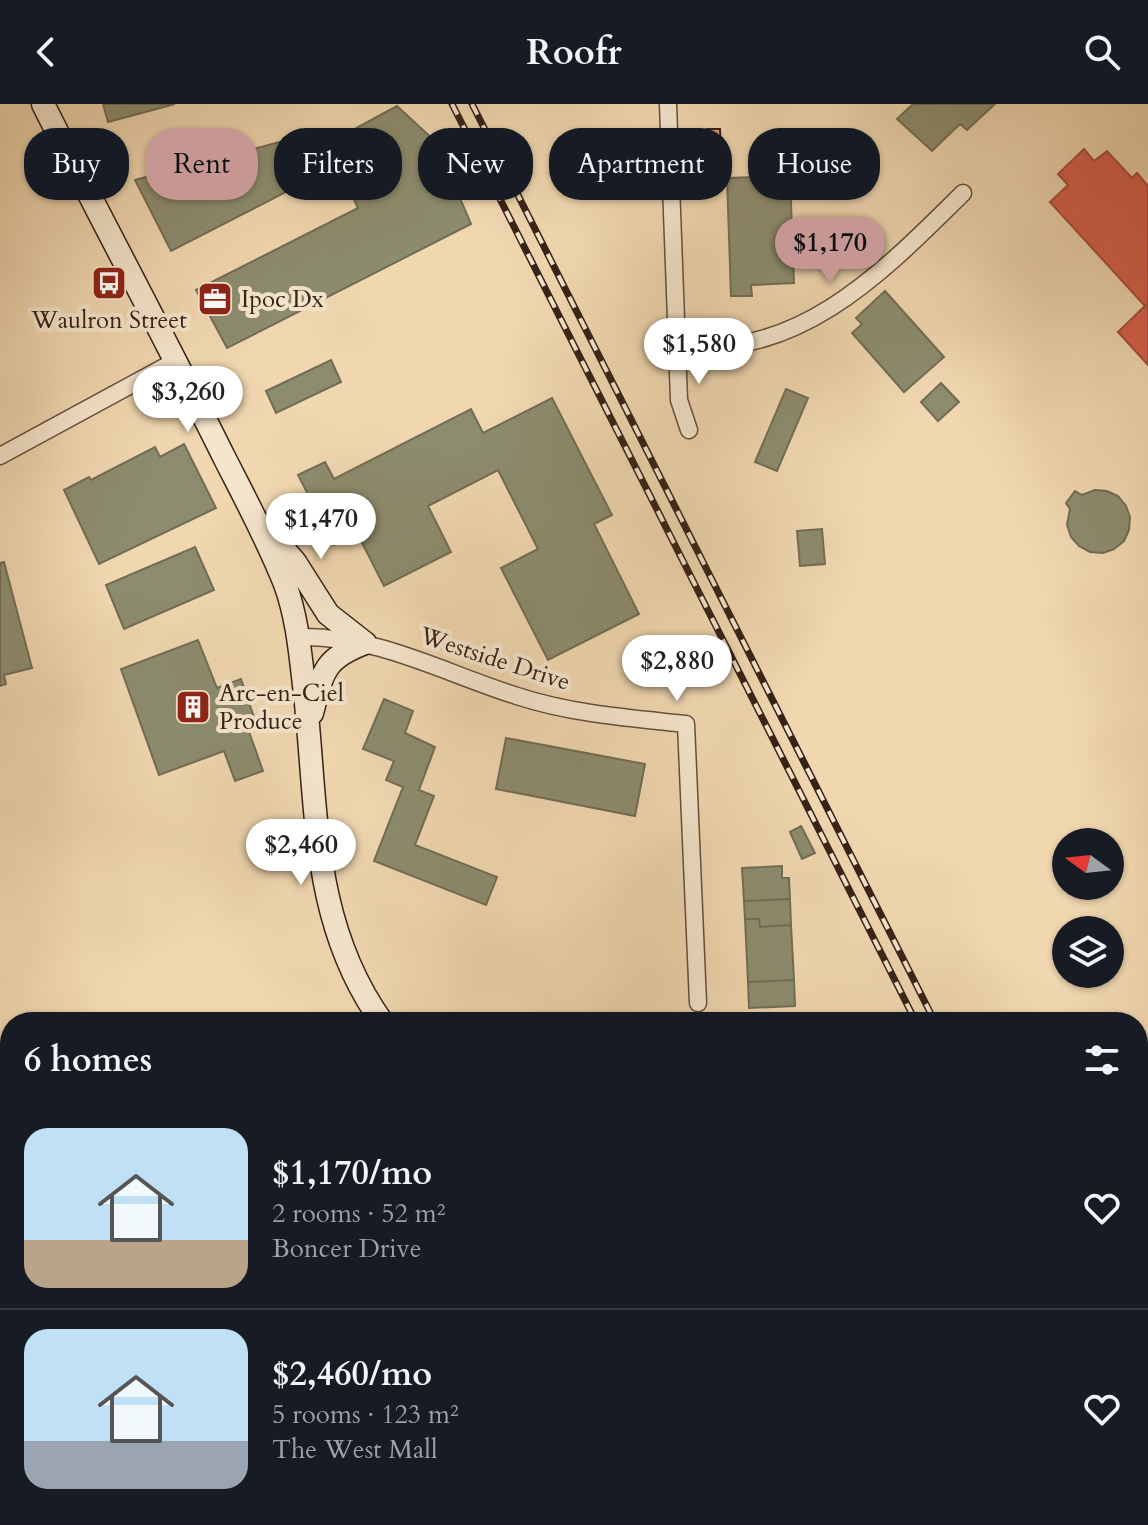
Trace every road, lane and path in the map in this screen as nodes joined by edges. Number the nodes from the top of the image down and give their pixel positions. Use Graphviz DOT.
graph roads {
  1 [pos="43,104"];
  2 [pos="668,104"];
  3 [pos="963,193"];
  4 [pos="678,347"];
  5 [pos="177,360"];
  6 [pos="689,430"];
  7 [pos="0,456"];
  8 [pos="250,509"];
  9 [pos="299,637"];
  10 [pos="365,643"];
  11 [pos="309,724"];
  12 [pos="698,1003"];
  13 [pos="376,1012"];
  1 -- 5 [label="main road"];
  2 -- 4 [label="street"];
  3 -- 4 [label="street"];
  4 -- 6 [label="street"];
  5 -- 7 [label="street"];
  5 -- 8 [label="main road"];
  8 -- 9 [label="main road"];
  8 -- 10 [label="main road"];
  9 -- 10 [label="street, Westside Drive"];
  9 -- 11 [label="main road"];
  10 -- 11 [label="main road"];
  10 -- 12 [label="street, Westside Drive"];
  11 -- 13 [label="main road"];
}
